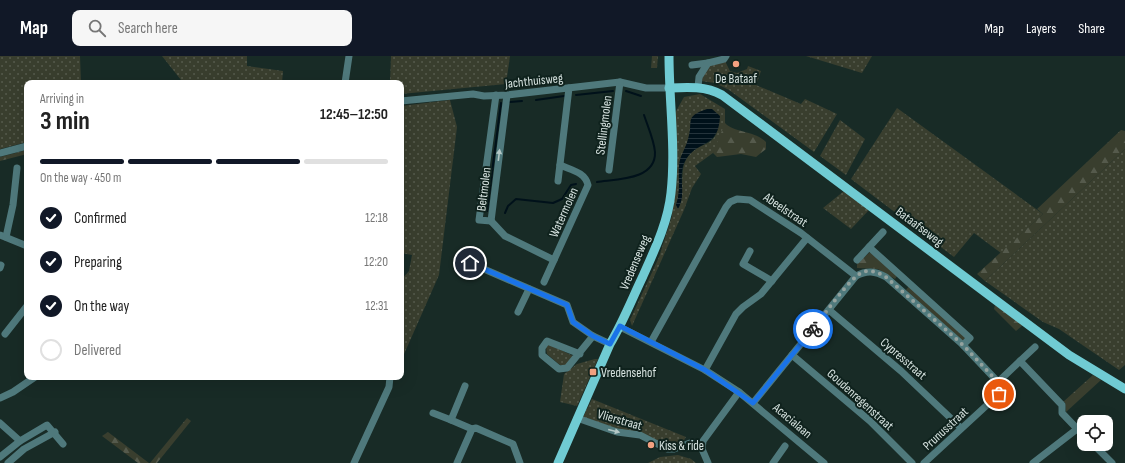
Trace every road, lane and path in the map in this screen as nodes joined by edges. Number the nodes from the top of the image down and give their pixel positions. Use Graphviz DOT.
graph roads {
  1 [pos="348,56"];
  2 [pos="669,56"];
  3 [pos="726,56"];
  4 [pos="708,63"];
  5 [pos="692,65"];
  6 [pos="345,80"];
  7 [pos="620,82"];
  8 [pos="569,88"];
  9 [pos="669,88"];
  10 [pos="698,88"];
  11 [pos="496,95"];
  12 [pos="507,95"];
  13 [pos="404,101"];
  14 [pos="24,147"];
  15 [pos="0,153"];
  16 [pos="560,165"];
  17 [pos="17,168"];
  18 [pos="609,170"];
  19 [pos="558,180"];
  20 [pos="491,221"];
  21 [pos="883,232"];
  22 [pos="3,236"];
  23 [pos="807,238"];
  24 [pos="24,245"];
  25 [pos="869,247"];
  26 [pos="750,251"];
  27 [pos="554,260"];
  28 [pos="857,260"];
  29 [pos="470,263"];
  30 [pos="856,276"];
  31 [pos="904,279"];
  32 [pos="772,281"];
  33 [pos="544,282"];
  34 [pos="898,287"];
  35 [pos="529,290"];
  36 [pos="24,310"];
  37 [pos="829,310"];
  38 [pos="518,312"];
  39 [pos="620,326"];
  40 [pos="6,334"];
  41 [pos="593,336"];
  42 [pos="652,342"];
  43 [pos="610,344"];
  44 [pos="963,345"];
  45 [pos="1035,347"];
  46 [pos="580,354"];
  47 [pos="792,355"];
  48 [pos="1020,361"];
  49 [pos="705,370"];
  50 [pos="31,380"];
  51 [pos="390,380"];
  52 [pos="998,382"];
  53 [pos="466,386"];
  54 [pos="1125,389"];
  55 [pos="739,392"];
  56 [pos="0,398"];
  57 [pos="753,403"];
  58 [pos="433,413"];
  59 [pos="577,418"];
  60 [pos="451,420"];
  61 [pos="0,423"];
  62 [pos="961,428"];
  63 [pos="472,429"];
  64 [pos="1077,429"];
  65 [pos="55,432"];
  66 [pos="20,441"];
  67 [pos="64,444"];
  68 [pos="702,446"];
  69 [pos="785,446"];
  70 [pos="1100,451"];
  71 [pos="0,457"];
  72 [pos="8,463"];
  73 [pos="354,463"];
  74 [pos="457,463"];
  75 [pos="520,463"];
  76 [pos="558,463"];
  77 [pos="708,463"];
  78 [pos="773,463"];
  79 [pos="824,463"];
  80 [pos="912,463"];
  81 [pos="924,463"];
  82 [pos="1033,463"];
  83 [pos="1112,463"];
  1 -- 6 [label="street"];
  2 -- 9 [label="main road, Vredenseweg"];
  3 -- 4 [label="street"];
  4 -- 5 [label="street"];
  4 -- 10 [label="street"];
  7 -- 8 [label="street, Jachthuisweg"];
  7 -- 9 [label="street, Jachthuisweg"];
  7 -- 18 [label="street, Stellingmolen"];
  8 -- 12 [label="street, Jachthuisweg"];
  8 -- 16 [label="street, Watermolen"];
  9 -- 10 [label="main road, Bataafseweg"];
  9 -- 39 [label="main road, Vredenseweg"];
  10 -- 54 [label="main road, Bataafseweg"];
  11 -- 12 [label="street, Jachthuisweg"];
  11 -- 13 [label="street, Jachthuisweg"];
  11 -- 20 [label="street, Beltmolen"];
  20 -- 12 [label="street, Beltmolen, one-way"];
  14 -- 15 [label="street"];
  16 -- 19 [label="street, Watermolen"];
  16 -- 27 [label="street, Watermolen"];
  17 -- 22 [label="street"];
  20 -- 27 [label="street"];
  21 -- 25 [label="street"];
  22 -- 24 [label="street"];
  23 -- 30 [label="street, Abeelstraat"];
  23 -- 32 [label="street"];
  23 -- 42 [label="street, Abeelstraat"];
  25 -- 28 [label="street"];
  25 -- 31 [label="street"];
  26 -- 32 [label="street"];
  27 -- 33 [label="street, Watermolen"];
  29 -- 35 [label="street"];
  30 -- 34 [label="street"];
  30 -- 37 [label="street"];
  31 -- 34 [label="street"];
  31 -- 44 [label="street"];
  32 -- 49 [label="street"];
  34 -- 44 [label="street"];
  35 -- 38 [label="street"];
  35 -- 41 [label="street"];
  36 -- 40 [label="street"];
  37 -- 47 [label="street"];
  37 -- 62 [label="street, Cypresstraat"];
  39 -- 42 [label="street, Acacialaan"];
  39 -- 43 [label="main road, Vredenseweg"];
  41 -- 43 [label="street"];
  41 -- 46 [label="street"];
  42 -- 49 [label="street, Acacialaan"];
  43 -- 59 [label="main road, Vredenseweg"];
  44 -- 52 [label="street"];
  45 -- 48 [label="street"];
  46 -- 46 [label="street"];
  47 -- 57 [label="street"];
  47 -- 80 [label="street, Goudenregenstraat"];
  48 -- 52 [label="street"];
  48 -- 64 [label="street"];
  49 -- 55 [label="street, Acacialaan"];
  50 -- 56 [label="street"];
  51 -- 73 [label="street"];
  52 -- 62 [label="street, Prunusstraat"];
  53 -- 60 [label="street"];
  55 -- 57 [label="street, Acacialaan"];
  55 -- 68 [label="street"];
  57 -- 79 [label="street, Acacialaan"];
  58 -- 60 [label="street"];
  59 -- 68 [label="street, Vlierstraat, one-way"];
  59 -- 76 [label="main road, Vredenseweg"];
  60 -- 63 [label="street"];
  61 -- 66 [label="street"];
  62 -- 81 [label="street, Prunusstraat"];
  63 -- 74 [label="street"];
  63 -- 75 [label="street"];
  64 -- 82 [label="street"];
  65 -- 66 [label="street"];
  65 -- 67 [label="street"];
  65 -- 72 [label="street"];
  66 -- 71 [label="street"];
  68 -- 77 [label="street"];
  69 -- 78 [label="street"];
  70 -- 83 [label="street"];
}
